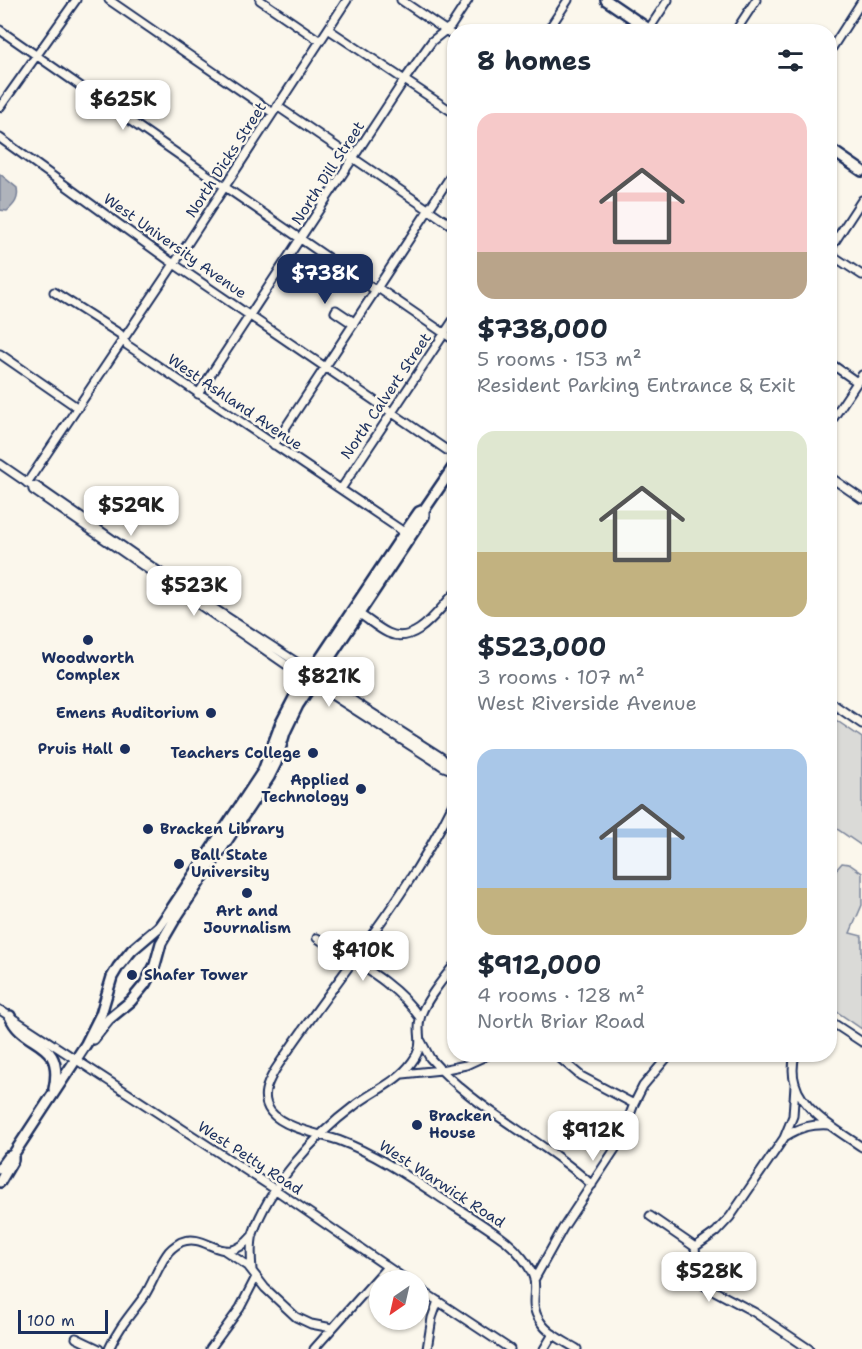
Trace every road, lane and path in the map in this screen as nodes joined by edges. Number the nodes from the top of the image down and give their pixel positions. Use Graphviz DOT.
graph roads {
  1 [pos="76,0"];
  2 [pos="109,0"];
  3 [pos="260,0"];
  4 [pos="347,0"];
  5 [pos="401,0"];
  6 [pos="468,0"];
  7 [pos="568,0"];
  8 [pos="606,0"];
  9 [pos="668,0"];
  10 [pos="756,0"];
  11 [pos="862,1"];
  12 [pos="450,24"];
  13 [pos="552,24"];
  14 [pos="641,24"];
  15 [pos="654,24"];
  16 [pos="740,24"];
  17 [pos="328,29"];
  18 [pos="0,30"];
  19 [pos="446,30"];
  20 [pos="837,40"];
  21 [pos="320,41"];
  22 [pos="36,54"];
  23 [pos="405,79"];
  24 [pos="0,107"];
  25 [pos="447,108"];
  26 [pos="275,110"];
  27 [pos="0,138"];
  28 [pos="837,154"];
  29 [pos="354,158"];
  30 [pos="862,171"];
  31 [pos="447,182"];
  32 [pos="225,187"];
  33 [pos="862,200"];
  34 [pos="429,210"];
  35 [pos="447,222"];
  36 [pos="837,238"];
  37 [pos="301,239"];
  38 [pos="837,259"];
  39 [pos="174,264"];
  40 [pos="862,275"];
  41 [pos="376,289"];
  42 [pos="54,292"];
  43 [pos="250,315"];
  44 [pos="447,330"];
  45 [pos="445,333"];
  46 [pos="123,341"];
  47 [pos="0,354"];
  48 [pos="325,366"];
  49 [pos="837,367"];
  50 [pos="860,379"];
  51 [pos="198,394"];
  52 [pos="78,408"];
  53 [pos="392,412"];
  54 [pos="837,413"];
  55 [pos="274,444"];
  56 [pos="447,450"];
  57 [pos="0,465"];
  58 [pos="447,476"];
  59 [pos="837,482"];
  60 [pos="30,484"];
  61 [pos="341,489"];
  62 [pos="862,499"];
  63 [pos="424,510"];
  64 [pos="404,532"];
  65 [pos="447,602"];
  66 [pos="357,613"];
  67 [pos="312,680"];
  68 [pos="837,707"];
  69 [pos="862,723"];
  70 [pos="447,768"];
  71 [pos="447,815"];
  72 [pos="316,938"];
  73 [pos="354,962"];
  74 [pos="447,975"];
  75 [pos="0,1010"];
  76 [pos="10,1016"];
  77 [pos="420,1018"];
  78 [pos="837,1026"];
  79 [pos="421,1041"];
  80 [pos="862,1042"];
  81 [pos="86,1044"];
  82 [pos="76,1060"];
  83 [pos="473,1062"];
  84 [pos="564,1062"];
  85 [pos="664,1062"];
  86 [pos="795,1062"];
  87 [pos="441,1070"];
  88 [pos="403,1074"];
  89 [pos="795,1085"];
  90 [pos="52,1095"];
  91 [pos="634,1104"];
  92 [pos="829,1125"];
  93 [pos="319,1135"];
  94 [pos="784,1138"];
  95 [pos="862,1147"];
  96 [pos="13,1155"];
  97 [pos="0,1168"];
  98 [pos="0,1182"];
  99 [pos="592,1185"];
  100 [pos="276,1190"];
  101 [pos="650,1216"];
  102 [pos="253,1235"];
  103 [pos="695,1247"];
  104 [pos="224,1251"];
  105 [pos="387,1267"];
  106 [pos="392,1270"];
  107 [pos="254,1274"];
  108 [pos="534,1280"];
  109 [pos="429,1295"];
  110 [pos="438,1301"];
  111 [pos="332,1328"];
  112 [pos="553,1334"];
  113 [pos="76,1338"];
  114 [pos="99,1349"];
  115 [pos="109,1349"];
  116 [pos="210,1349"];
  117 [pos="314,1349"];
  118 [pos="427,1349"];
  119 [pos="510,1349"];
  120 [pos="544,1349"];
  121 [pos="578,1349"];
  122 [pos="809,1349"];
  1 -- 22 [label="street"];
  2 -- 26 [label="street"];
  3 -- 21 [label="street"];
  4 -- 17 [label="street, North Dicks Street"];
  5 -- 19 [label="street"];
  6 -- 12 [label="street, North Dill Street"];
  7 -- 13 [label="street"];
  8 -- 14 [label="main road"];
  9 -- 15 [label="street"];
  10 -- 16 [label="street"];
  11 -- 20 [label="street"];
  17 -- 21 [label="street, North Dicks Street"];
  17 -- 23 [label="street"];
  18 -- 22 [label="street"];
  19 -- 23 [label="street, North Dill Street"];
  21 -- 26 [label="street, North Dicks Street"];
  22 -- 24 [label="street"];
  22 -- 32 [label="street"];
  23 -- 25 [label="street"];
  23 -- 29 [label="street, North Dill Street"];
  26 -- 29 [label="street"];
  26 -- 32 [label="street, North Dicks Street"];
  27 -- 39 [label="street, West University Avenue"];
  28 -- 30 [label="main road"];
  29 -- 34 [label="street"];
  29 -- 37 [label="street, North Dill Street"];
  31 -- 34 [label="street"];
  32 -- 37 [label="street"];
  32 -- 39 [label="street, North Dicks Street"];
  33 -- 36 [label="street"];
  34 -- 35 [label="street"];
  34 -- 41 [label="street"];
  37 -- 41 [label="street"];
  37 -- 43 [label="street, North Dill Street"];
  38 -- 40 [label="street"];
  39 -- 43 [label="street, West University Avenue"];
  39 -- 46 [label="street, North Dicks Street"];
  41 -- 45 [label="street"];
  41 -- 48 [label="street"];
  42 -- 46 [label="street, West Ashland Avenue"];
  43 -- 48 [label="street, West University Avenue"];
  43 -- 51 [label="street, North Dill Street"];
  44 -- 45 [label="street, North Calvert Street"];
  45 -- 53 [label="street, North Calvert Street"];
  46 -- 51 [label="street, West Ashland Avenue"];
  46 -- 52 [label="street, North Dicks Street"];
  47 -- 52 [label="street"];
  48 -- 53 [label="street, West University Avenue"];
  48 -- 55 [label="street"];
  49 -- 50 [label="street"];
  50 -- 54 [label="street"];
  51 -- 55 [label="street, West Ashland Avenue"];
  52 -- 60 [label="street, North Dicks Street"];
  53 -- 56 [label="street, West University Avenue"];
  53 -- 61 [label="street, North Calvert Street"];
  55 -- 61 [label="street, West Ashland Avenue"];
  57 -- 60 [label="street"];
  58 -- 63 [label="main road"];
  59 -- 62 [label="street"];
  60 -- 67 [label="street"];
  61 -- 64 [label="street, West Ashland Avenue"];
  63 -- 64 [label="main road"];
  63 -- 66 [label="main road"];
  64 -- 66 [label="main road"];
  65 -- 66 [label="street"];
  66 -- 67 [label="main road"];
  67 -- 70 [label="street"];
  67 -- 81 [label="main road"];
  67 -- 81 [label="main road"];
  68 -- 69 [label="street"];
  71 -- 73 [label="street, West Warwick Road"];
  72 -- 73 [label="street"];
  73 -- 77 [label="street"];
  73 -- 93 [label="street, West Warwick Road"];
  74 -- 77 [label="street"];
  75 -- 76 [label="street, West Petty Road"];
  76 -- 82 [label="street, West Petty Road"];
  76 -- 90 [label="main road"];
  77 -- 79 [label="street"];
  78 -- 80 [label="street"];
  79 -- 87 [label="street"];
  79 -- 88 [label="street"];
  81 -- 82 [label="main road"];
  82 -- 90 [label="main road"];
  82 -- 100 [label="street, West Petty Road"];
  83 -- 87 [label="street"];
  84 -- 91 [label="street"];
  85 -- 91 [label="street"];
  86 -- 89 [label="street"];
  87 -- 88 [label="street"];
  87 -- 99 [label="street"];
  88 -- 93 [label="street"];
  89 -- 92 [label="street"];
  89 -- 94 [label="street"];
  90 -- 96 [label="main road"];
  91 -- 99 [label="street"];
  92 -- 94 [label="street"];
  92 -- 95 [label="street"];
  93 -- 100 [label="street"];
  93 -- 108 [label="street, West Warwick Road"];
  94 -- 103 [label="street"];
  96 -- 97 [label="main road"];
  96 -- 98 [label="main road"];
  99 -- 108 [label="street"];
  100 -- 102 [label="street"];
  100 -- 105 [label="street, West Petty Road"];
  101 -- 103 [label="street"];
  102 -- 104 [label="street"];
  102 -- 107 [label="street"];
  103 -- 122 [label="street"];
  104 -- 107 [label="street"];
  104 -- 115 [label="street"];
  105 -- 106 [label="street, West Petty Road"];
  105 -- 111 [label="street"];
  107 -- 111 [label="street"];
  107 -- 116 [label="street"];
  108 -- 112 [label="street, West Warwick Road"];
  109 -- 110 [label="street"];
  110 -- 118 [label="street"];
  110 -- 119 [label="street"];
  111 -- 117 [label="street"];
  112 -- 120 [label="street"];
  112 -- 121 [label="street"];
  113 -- 114 [label="street"];
}
